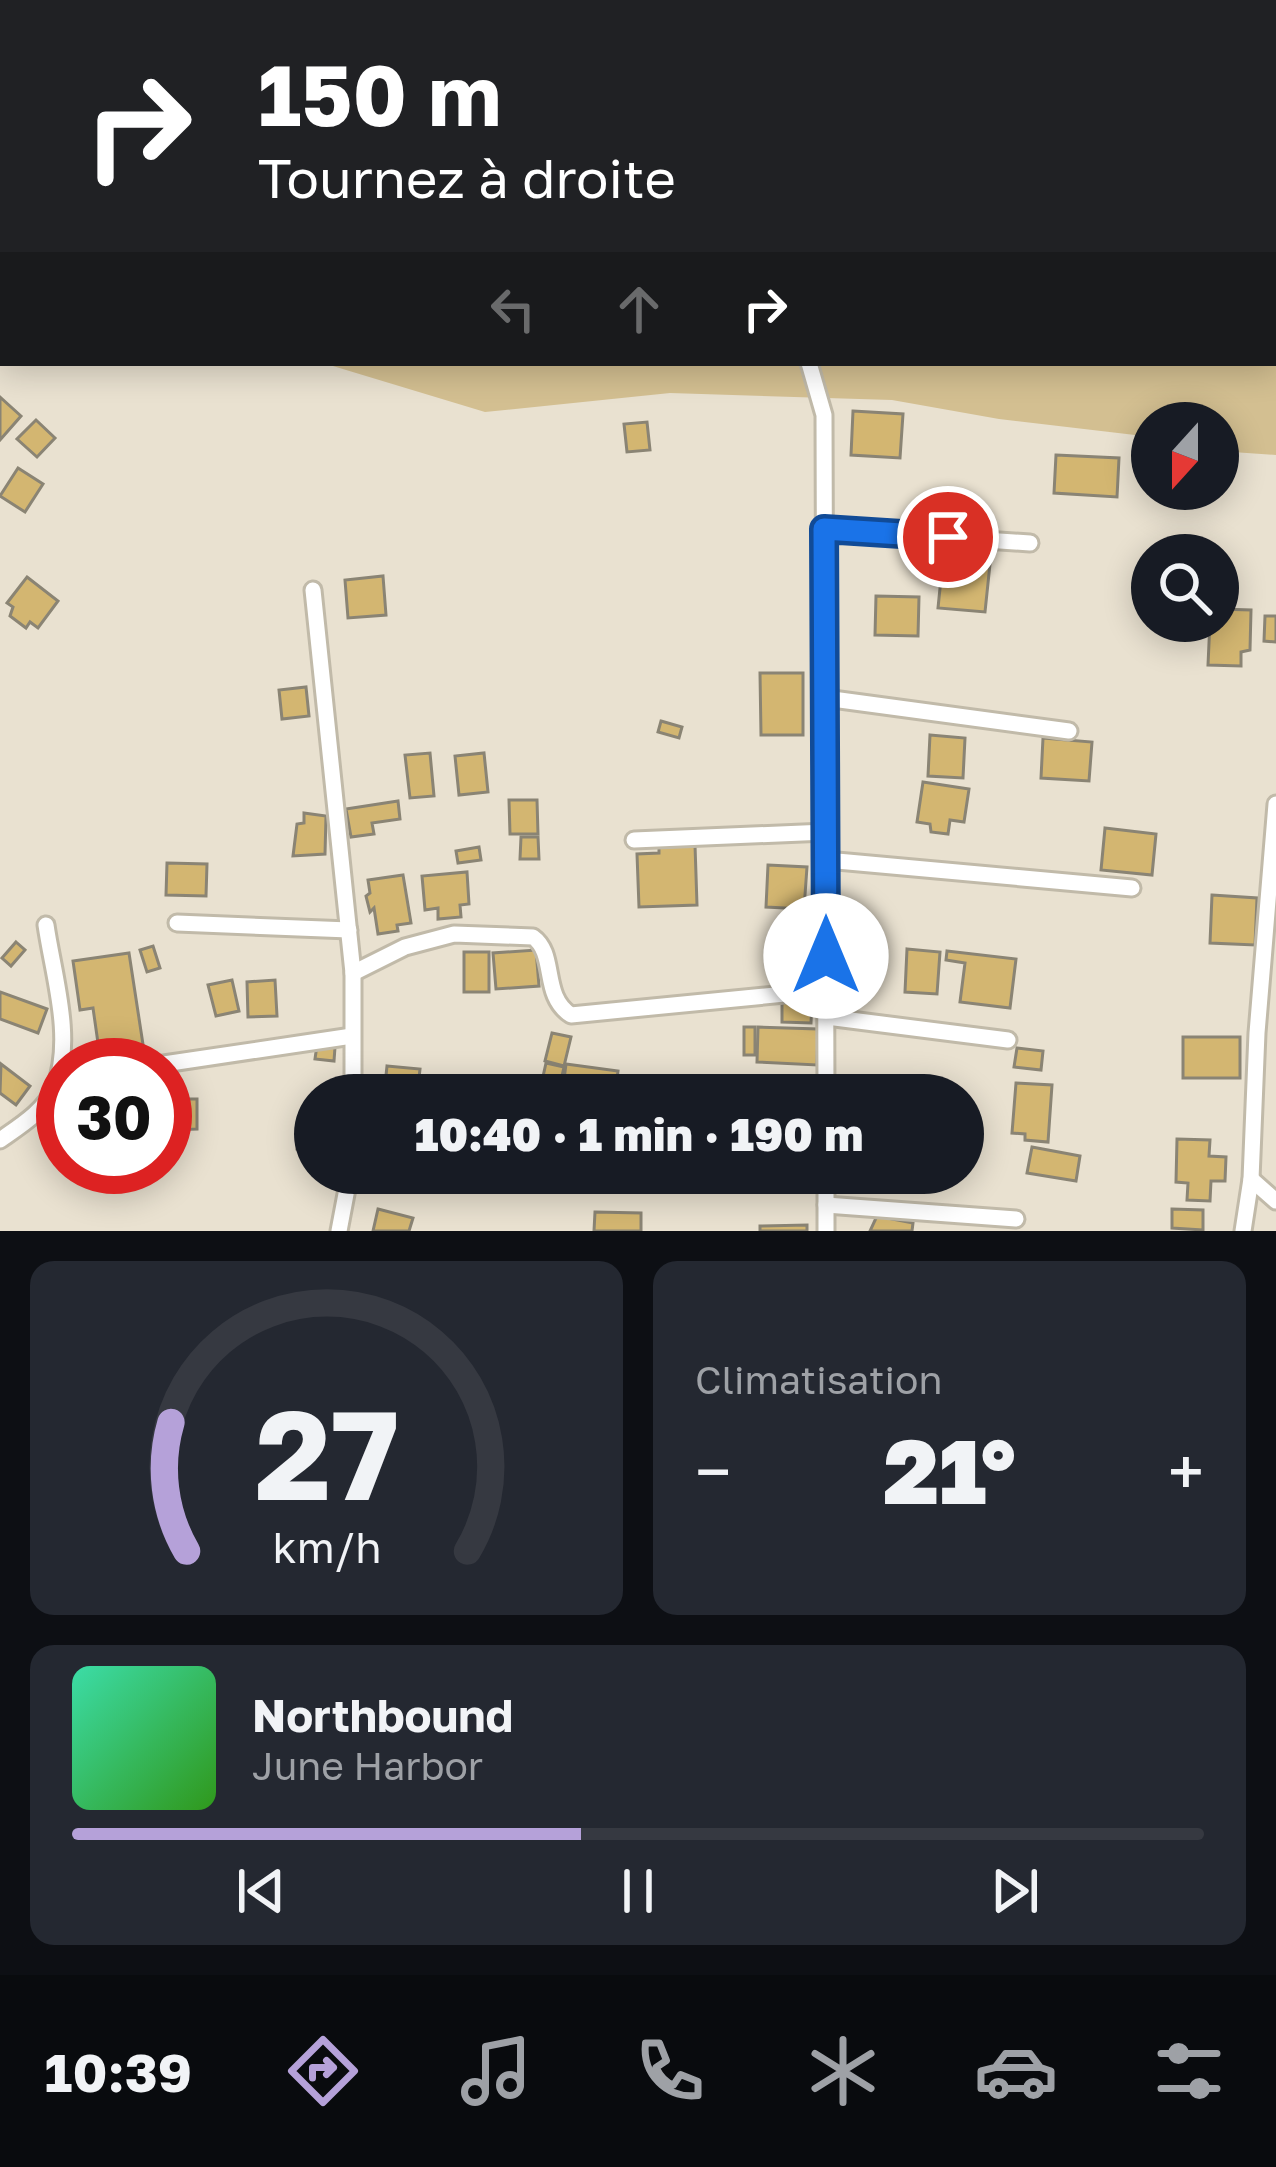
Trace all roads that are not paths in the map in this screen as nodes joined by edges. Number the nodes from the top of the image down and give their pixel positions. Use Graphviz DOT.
graph roads {
  1 [pos="810,366"];
  2 [pos="824,529"];
  3 [pos="1030,542"];
  4 [pos="314,590"];
  5 [pos="825,698"];
  6 [pos="1069,731"];
  7 [pos="1276,804"];
  8 [pos="1275,830"];
  9 [pos="826,832"];
  10 [pos="634,840"];
  11 [pos="826,860"];
  12 [pos="1132,888"];
  13 [pos="178,923"];
  14 [pos="46,925"];
  15 [pos="349,930"];
  16 [pos="353,973"];
  17 [pos="827,1010"];
  18 [pos="1257,1033"];
  19 [pos="1276,1033"];
  20 [pos="352,1036"];
  21 [pos="61,1038"];
  22 [pos="1008,1040"];
  23 [pos="192,1060"];
  24 [pos="353,1074"];
  25 [pos="826,1074"];
  26 [pos="36,1111"];
  27 [pos="0,1140"];
  28 [pos="1251,1179"];
  29 [pos="346,1194"];
  30 [pos="826,1194"];
  31 [pos="1276,1201"];
  32 [pos="826,1205"];
  33 [pos="1016,1219"];
  34 [pos="339,1231"];
  35 [pos="826,1231"];
  36 [pos="1243,1231"];
  1 -- 2 [label="street"];
  2 -- 3 [label="street"];
  2 -- 5 [label="street"];
  4 -- 15 [label="street"];
  5 -- 6 [label="street"];
  5 -- 9 [label="street"];
  7 -- 8 [label="street"];
  8 -- 18 [label="street"];
  9 -- 10 [label="street"];
  9 -- 11 [label="street"];
  11 -- 12 [label="street"];
  11 -- 17 [label="street"];
  13 -- 15 [label="street"];
  14 -- 21 [label="street"];
  15 -- 16 [label="street"];
  16 -- 17 [label="street"];
  16 -- 20 [label="street"];
  17 -- 22 [label="street"];
  17 -- 25 [label="street"];
  18 -- 19 [label="street"];
  18 -- 28 [label="street"];
  20 -- 23 [label="street"];
  20 -- 24 [label="street"];
  26 -- 27 [label="street"];
  28 -- 31 [label="street"];
  28 -- 36 [label="street"];
  29 -- 34 [label="street"];
  30 -- 32 [label="street"];
  32 -- 33 [label="street"];
  32 -- 35 [label="street"];
}
